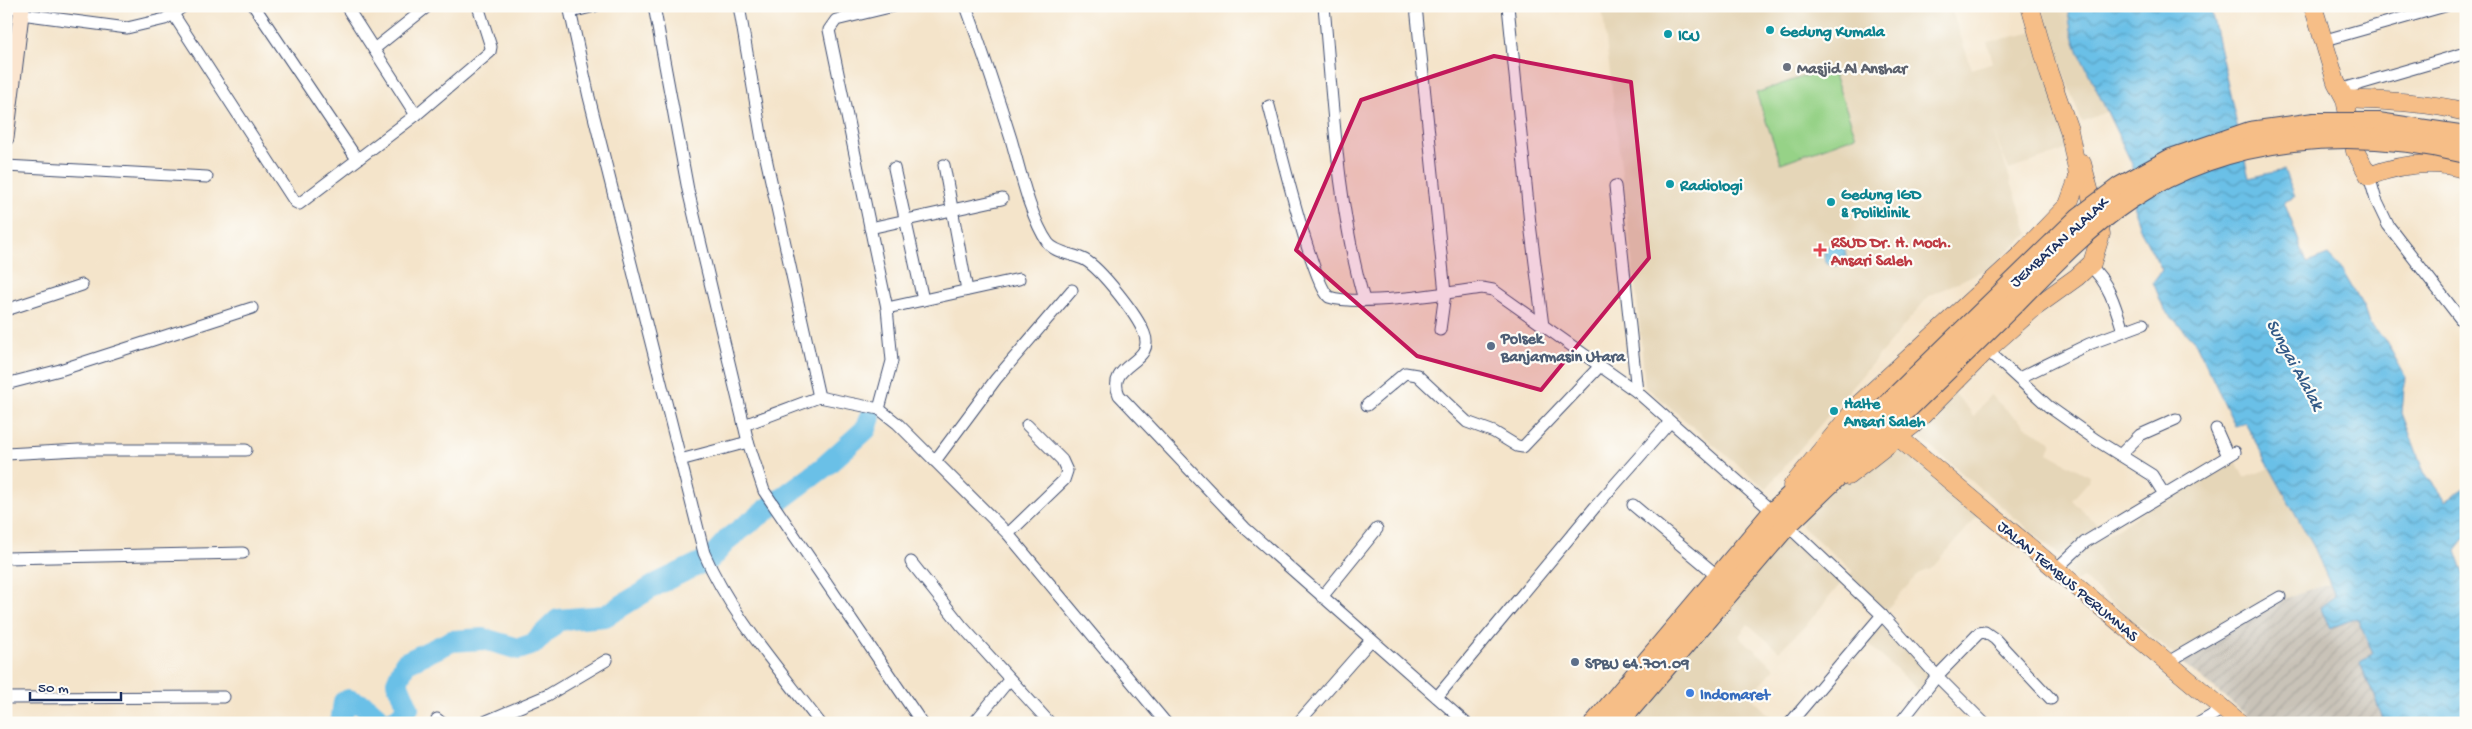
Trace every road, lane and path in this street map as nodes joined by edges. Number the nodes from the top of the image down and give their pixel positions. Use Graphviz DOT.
graph roads {
  1 [pos="6,6"];
  2 [pos="184,6"];
  3 [pos="254,6"];
  4 [pos="346,6"];
  5 [pos="428,6"];
  6 [pos="478,6"];
  7 [pos="595,6"];
  8 [pos="654,6"];
  9 [pos="738,6"];
  10 [pos="894,6"];
  11 [pos="966,6"];
  12 [pos="1324,6"];
  13 [pos="1416,6"];
  14 [pos="1508,6"];
  15 [pos="2030,6"];
  16 [pos="2313,6"];
  17 [pos="2445,6"];
  18 [pos="570,9"];
  19 [pos="22,10"];
  20 [pos="854,11"];
  21 [pos="173,14"];
  22 [pos="2322,42"];
  23 [pos="374,49"];
  24 [pos="2466,53"];
  25 [pos="11,54"];
  26 [pos="2342,94"];
  27 [pos="1269,106"];
  28 [pos="2466,112"];
  29 [pos="416,115"];
  30 [pos="2466,136"];
  31 [pos="6,138"];
  32 [pos="2466,153"];
  33 [pos="357,158"];
  34 [pos="944,165"];
  35 [pos="6,166"];
  36 [pos="894,168"];
  37 [pos="2466,170"];
  38 [pos="2369,176"];
  39 [pos="206,177"];
  40 [pos="1614,186"];
  41 [pos="2083,192"];
  42 [pos="1002,199"];
  43 [pos="952,210"];
  44 [pos="906,220"];
  45 [pos="870,228"];
  46 [pos="2090,266"];
  47 [pos="1019,279"];
  48 [pos="82,286"];
  49 [pos="967,290"];
  50 [pos="1072,290"];
  51 [pos="1445,293"];
  52 [pos="923,300"];
  53 [pos="1364,300"];
  54 [pos="252,308"];
  55 [pos="887,308"];
  56 [pos="6,310"];
  57 [pos="2143,324"];
  58 [pos="1543,326"];
  59 [pos="2466,326"];
  60 [pos="1440,330"];
  61 [pos="2123,331"];
  62 [pos="1987,350"];
  63 [pos="1600,366"];
  64 [pos="2019,378"];
  65 [pos="6,384"];
  66 [pos="1637,392"];
  67 [pos="819,397"];
  68 [pos="1367,406"];
  69 [pos="877,408"];
  70 [pos="1896,408"];
  71 [pos="2176,419"];
  72 [pos="1670,422"];
  73 [pos="744,425"];
  74 [pos="1027,425"];
  75 [pos="2216,429"];
  76 [pos="1898,437"];
  77 [pos="748,442"];
  78 [pos="246,450"];
  79 [pos="6,454"];
  80 [pos="2121,454"];
  81 [pos="680,460"];
  82 [pos="935,461"];
  83 [pos="2164,494"];
  84 [pos="1633,505"];
  85 [pos="1783,515"];
  86 [pos="1377,529"];
  87 [pos="1008,534"];
  88 [pos="243,553"];
  89 [pos="6,558"];
  90 [pos="911,562"];
  91 [pos="2055,570"];
  92 [pos="1719,578"];
  93 [pos="1322,597"];
  94 [pos="2280,597"];
  95 [pos="1882,615"];
  96 [pos="1371,640"];
  97 [pos="607,660"];
  98 [pos="2168,662"];
  99 [pos="1937,676"];
  100 [pos="1009,680"];
  101 [pos="224,697"];
  102 [pos="1437,697"];
  103 [pos="6,698"];
  104 [pos="2051,699"];
  105 [pos="2223,709"];
  106 [pos="482,723"];
  107 [pos="820,723"];
  108 [pos="922,723"];
  109 [pos="974,723"];
  110 [pos="1050,723"];
  111 [pos="1166,723"];
  112 [pos="1298,723"];
  113 [pos="1466,723"];
  114 [pos="1595,723"];
  115 [pos="1618,723"];
  116 [pos="1790,723"];
  117 [pos="1900,723"];
  118 [pos="1984,723"];
  119 [pos="2199,723"];
  120 [pos="2240,723"];
  1 -- 19 [label="street"];
  2 -- 21 [label="street"];
  3 -- 33 [label="street"];
  4 -- 23 [label="street"];
  5 -- 23 [label="street"];
  6 -- 29 [label="street"];
  7 -- 18 [label="street"];
  8 -- 73 [label="street"];
  9 -- 67 [label="street"];
  10 -- 20 [label="street"];
  11 -- 93 [label="street"];
  12 -- 53 [label="street"];
  13 -- 51 [label="street"];
  14 -- 58 [label="street"];
  15 -- 41 [label="main road"];
  16 -- 22 [label="main road"];
  17 -- 22 [label="street"];
  18 -- 81 [label="street"];
  19 -- 21 [label="street"];
  19 -- 25 [label="street"];
  20 -- 45 [label="street"];
  21 -- 33 [label="street"];
  22 -- 26 [label="main road"];
  23 -- 29 [label="street"];
  24 -- 26 [label="street"];
  25 -- 31 [label="street"];
  26 -- 28 [label="main road"];
  26 -- 38 [label="main road"];
  27 -- 53 [label="street"];
  29 -- 33 [label="street"];
  30 -- 70 [label="highway, JEMBATAN ALALAK, bridge"];
  32 -- 70 [label="highway, JEMBATAN ALALAK, bridge"];
  34 -- 43 [label="street"];
  35 -- 39 [label="street"];
  36 -- 44 [label="street"];
  37 -- 38 [label="main road"];
  38 -- 59 [label="street"];
  40 -- 66 [label="street"];
  41 -- 46 [label="main road"];
  41 -- 85 [label="main road"];
  42 -- 43 [label="street"];
  43 -- 44 [label="street"];
  43 -- 49 [label="street"];
  44 -- 45 [label="street"];
  44 -- 52 [label="street"];
  45 -- 55 [label="street"];
  46 -- 61 [label="street"];
  46 -- 62 [label="main road"];
  47 -- 49 [label="street"];
  48 -- 56 [label="street"];
  49 -- 52 [label="street"];
  50 -- 82 [label="street"];
  51 -- 53 [label="street"];
  51 -- 58 [label="street"];
  51 -- 60 [label="street"];
  52 -- 55 [label="street"];
  54 -- 65 [label="street"];
  55 -- 69 [label="street"];
  57 -- 61 [label="street"];
  58 -- 63 [label="street"];
  61 -- 64 [label="street"];
  62 -- 64 [label="street"];
  62 -- 76 [label="main road"];
  63 -- 66 [label="street"];
  63 -- 68 [label="street"];
  64 -- 80 [label="street"];
  66 -- 72 [label="street"];
  67 -- 69 [label="street"];
  67 -- 73 [label="street"];
  69 -- 82 [label="street"];
  70 -- 85 [label="highway"];
  71 -- 80 [label="street"];
  72 -- 85 [label="street"];
  72 -- 102 [label="street"];
  73 -- 77 [label="street"];
  74 -- 87 [label="street"];
  75 -- 83 [label="street"];
  76 -- 85 [label="main road"];
  76 -- 91 [label="main road, JALAN TEMBUS PERUMNAS"];
  77 -- 81 [label="street"];
  77 -- 108 [label="street"];
  78 -- 79 [label="street"];
  80 -- 83 [label="street"];
  81 -- 107 [label="street"];
  82 -- 87 [label="street"];
  83 -- 91 [label="street"];
  84 -- 92 [label="street"];
  85 -- 92 [label="highway"];
  85 -- 95 [label="street"];
  85 -- 115 [label="highway"];
  86 -- 93 [label="street"];
  87 -- 111 [label="street"];
  88 -- 89 [label="street"];
  90 -- 100 [label="street"];
  91 -- 98 [label="main road, JALAN TEMBUS PERUMNAS"];
  92 -- 114 [label="highway"];
  93 -- 96 [label="street"];
  94 -- 98 [label="street"];
  95 -- 99 [label="street"];
  95 -- 116 [label="street"];
  96 -- 102 [label="street"];
  96 -- 112 [label="street"];
  97 -- 106 [label="street"];
  98 -- 105 [label="main road, JALAN TEMBUS PERUMNAS"];
  99 -- 104 [label="street"];
  99 -- 117 [label="street"];
  99 -- 118 [label="street"];
  100 -- 109 [label="street"];
  100 -- 110 [label="street"];
  101 -- 103 [label="street"];
  102 -- 113 [label="street"];
  105 -- 119 [label="street"];
  105 -- 120 [label="main road, JALAN TEMBUS PERUMNAS"];
}
